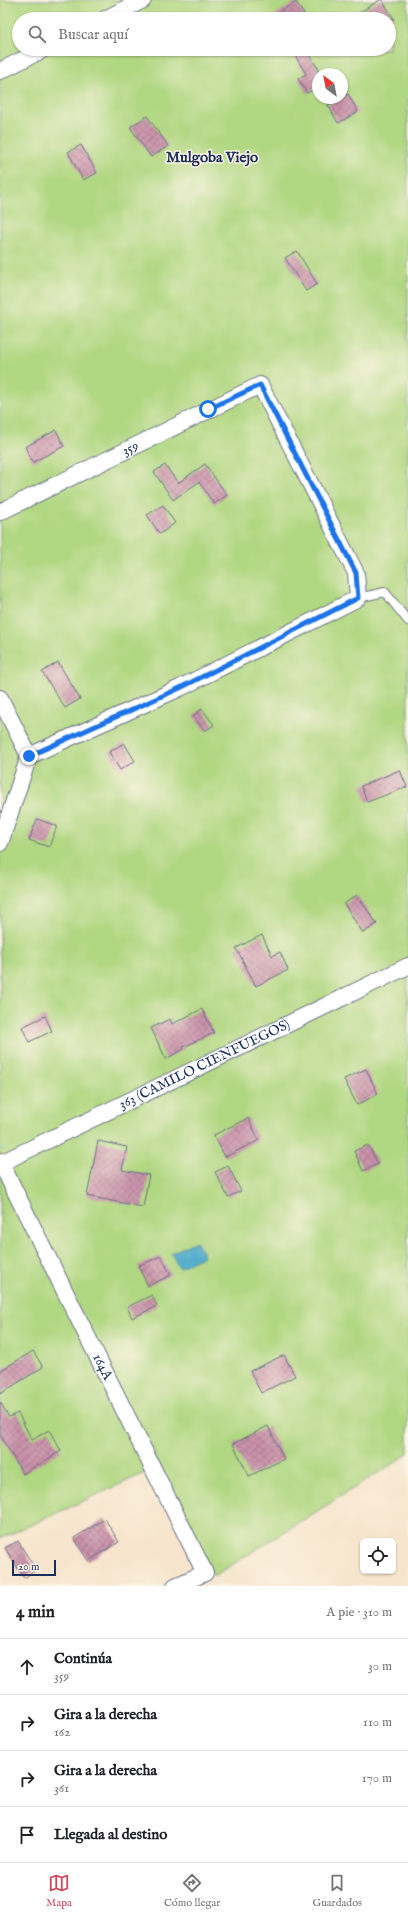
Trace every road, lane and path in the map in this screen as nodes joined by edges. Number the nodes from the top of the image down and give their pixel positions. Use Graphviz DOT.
graph roads {
  1 [pos="143,0"];
  2 [pos="119,12"];
  3 [pos="30,56"];
  4 [pos="0,71"];
  5 [pos="0,512"];
  6 [pos="358,598"];
  7 [pos="408,621"];
  8 [pos="0,698"];
  9 [pos="29,756"];
  10 [pos="0,843"];
  11 [pos="408,966"];
  12 [pos="1,1162"];
  13 [pos="175,1586"];
  1 -- 2 [label="street"];
  3 -- 4 [label="street"];
  5 -- 6 [label="street, 359"];
  6 -- 7 [label="lane"];
  6 -- 9 [label="street"];
  8 -- 9 [label="street"];
  9 -- 10 [label="street"];
  11 -- 12 [label="street, 363 (CAMILO CIENFUEGOS)"];
  12 -- 13 [label="street, 164A"];
}
